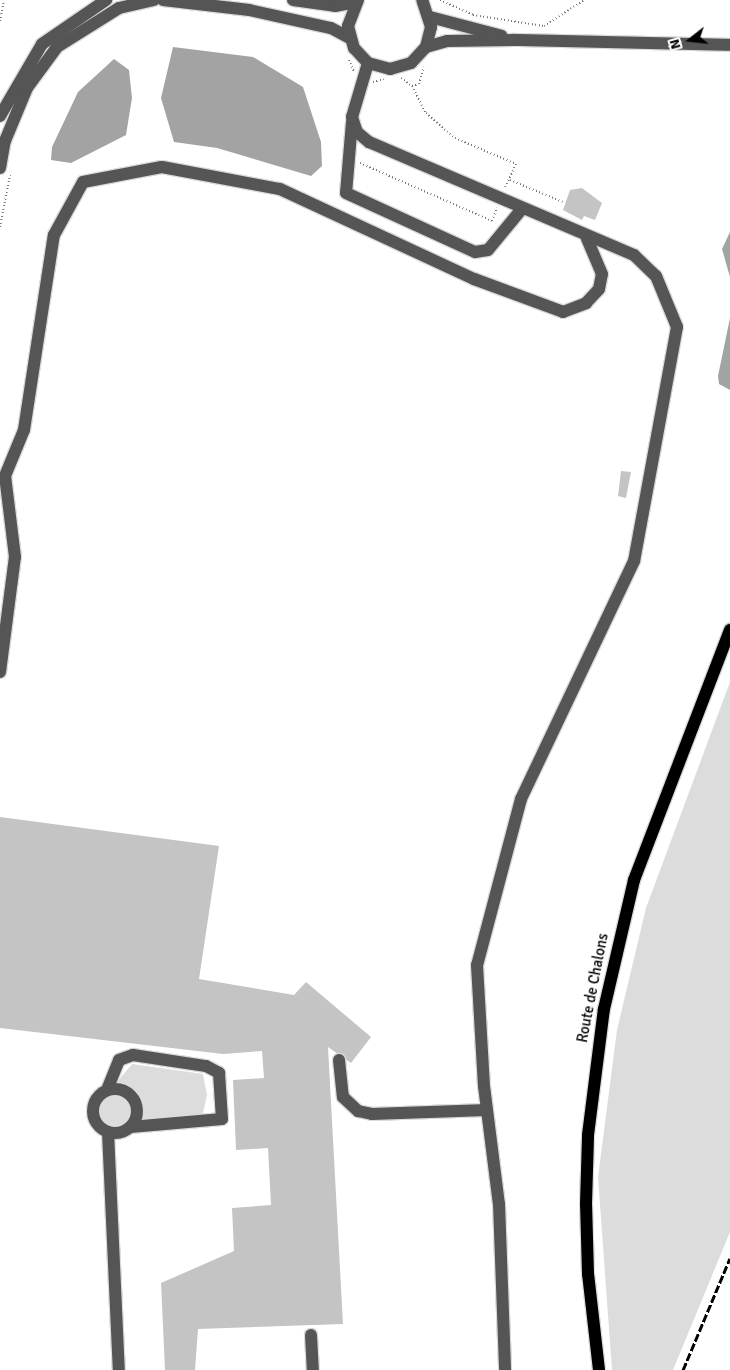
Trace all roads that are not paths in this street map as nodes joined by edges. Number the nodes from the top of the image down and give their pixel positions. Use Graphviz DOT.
graph roads {
  1 [pos="106,0"];
  2 [pos="154,0"];
  3 [pos="164,0"];
  4 [pos="293,0"];
  5 [pos="422,0"];
  6 [pos="357,1"];
  7 [pos="430,17"];
  8 [pos="350,38"];
  9 [pos="514,40"];
  10 [pos="730,44"];
  11 [pos="426,47"];
  12 [pos="368,63"];
  13 [pos="0,116"];
  14 [pos="352,117"];
  15 [pos="5,170"];
  16 [pos="521,210"];
  17 [pos="587,238"];
  18 [pos="730,630"];
  19 [pos="0,672"];
  20 [pos="339,1060"];
  21 [pos="107,1090"];
  22 [pos="487,1110"];
  23 [pos="130,1127"];
  24 [pos="108,1132"];
  25 [pos="311,1335"];
  26 [pos="119,1370"];
  27 [pos="313,1370"];
  28 [pos="505,1370"];
  29 [pos="599,1370"];
  1 -- 13 [label="street"];
  2 -- 15 [label="street"];
  3 -- 8 [label="street"];
  4 -- 6 [label="street"];
  5 -- 7 [label="street"];
  6 -- 8 [label="street"];
  7 -- 9 [label="street"];
  7 -- 11 [label="street"];
  8 -- 12 [label="street"];
  9 -- 10 [label="street"];
  9 -- 11 [label="street"];
  11 -- 12 [label="street"];
  12 -- 14 [label="street"];
  14 -- 16 [label="street"];
  14 -- 16 [label="street"];
  16 -- 17 [label="street"];
  17 -- 19 [label="street"];
  17 -- 22 [label="street"];
  18 -- 29 [label="main road, Route de Chalons"];
  20 -- 22 [label="street"];
  21 -- 23 [label="street"];
  21 -- 23 [label="street"];
  21 -- 24 [label="street"];
  22 -- 28 [label="street"];
  23 -- 24 [label="street"];
  24 -- 26 [label="street"];
  25 -- 27 [label="street"];
}
